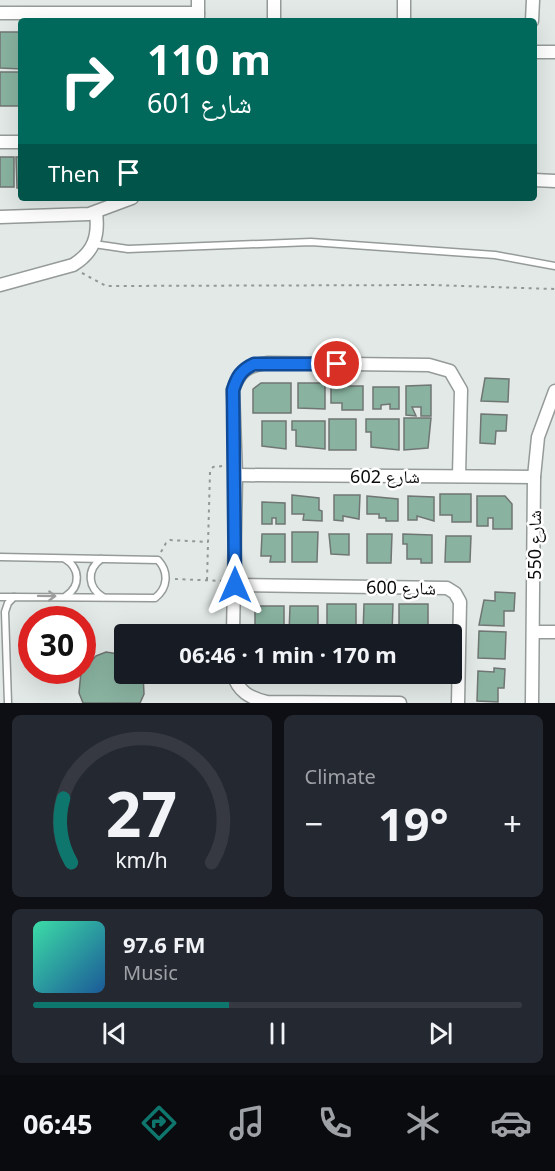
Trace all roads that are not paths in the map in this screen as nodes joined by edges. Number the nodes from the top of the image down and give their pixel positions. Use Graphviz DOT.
graph roads {
  1 [pos="274,0"];
  2 [pos="404,0"];
  3 [pos="532,0"];
  4 [pos="198,11"];
  5 [pos="0,13"];
  6 [pos="112,17"];
  7 [pos="274,18"];
  8 [pos="404,18"];
  9 [pos="532,18"];
  10 [pos="537,52"];
  11 [pos="555,52"];
  12 [pos="0,142"];
  13 [pos="18,142"];
  14 [pos="537,180"];
  15 [pos="555,181"];
  16 [pos="125,201"];
  17 [pos="96,213"];
  18 [pos="0,217"];
  19 [pos="94,244"];
  20 [pos="555,266"];
  21 [pos="0,285"];
  22 [pos="555,391"];
  23 [pos="236,471"];
  24 [pos="459,476"];
  25 [pos="534,477"];
  26 [pos="0,557"];
  27 [pos="64,558"];
  28 [pos="101,559"];
  29 [pos="235,583"];
  30 [pos="65,596"];
  31 [pos="0,597"];
  32 [pos="14,597"];
  33 [pos="104,597"];
  34 [pos="233,624"];
  35 [pos="534,632"];
  36 [pos="555,632"];
  37 [pos="238,684"];
  38 [pos="8,703"];
  39 [pos="400,703"];
  40 [pos="458,703"];
  41 [pos="532,703"];
  1 -- 7 [label="street"];
  2 -- 8 [label="street"];
  3 -- 9 [label="street"];
  4 -- 6 [label="street"];
  5 -- 6 [label="street"];
  10 -- 11 [label="street"];
  12 -- 13 [label="street"];
  14 -- 15 [label="street"];
  16 -- 17 [label="street"];
  17 -- 18 [label="street"];
  17 -- 19 [label="street"];
  19 -- 20 [label="lane"];
  19 -- 21 [label="street"];
  22 -- 25 [label="street, شارع 550"];
  23 -- 24 [label="street, شارع 602"];
  23 -- 24 [label="street"];
  23 -- 29 [label="street"];
  24 -- 25 [label="street, شارع 602"];
  25 -- 35 [label="street, شارع 550"];
  26 -- 27 [label="lane"];
  27 -- 28 [label="lane"];
  27 -- 30 [label="lane"];
  28 -- 33 [label="lane"];
  28 -- 33 [label="lane"];
  29 -- 34 [label="street"];
  29 -- 40 [label="street, شارع 600"];
  32 -- 30 [label="lane, one-way"];
  30 -- 33 [label="lane"];
  31 -- 32 [label="lane"];
  32 -- 38 [label="lane"];
  35 -- 36 [label="street"];
  35 -- 41 [label="street, شارع 550"];
  37 -- 39 [label="street"];
}
